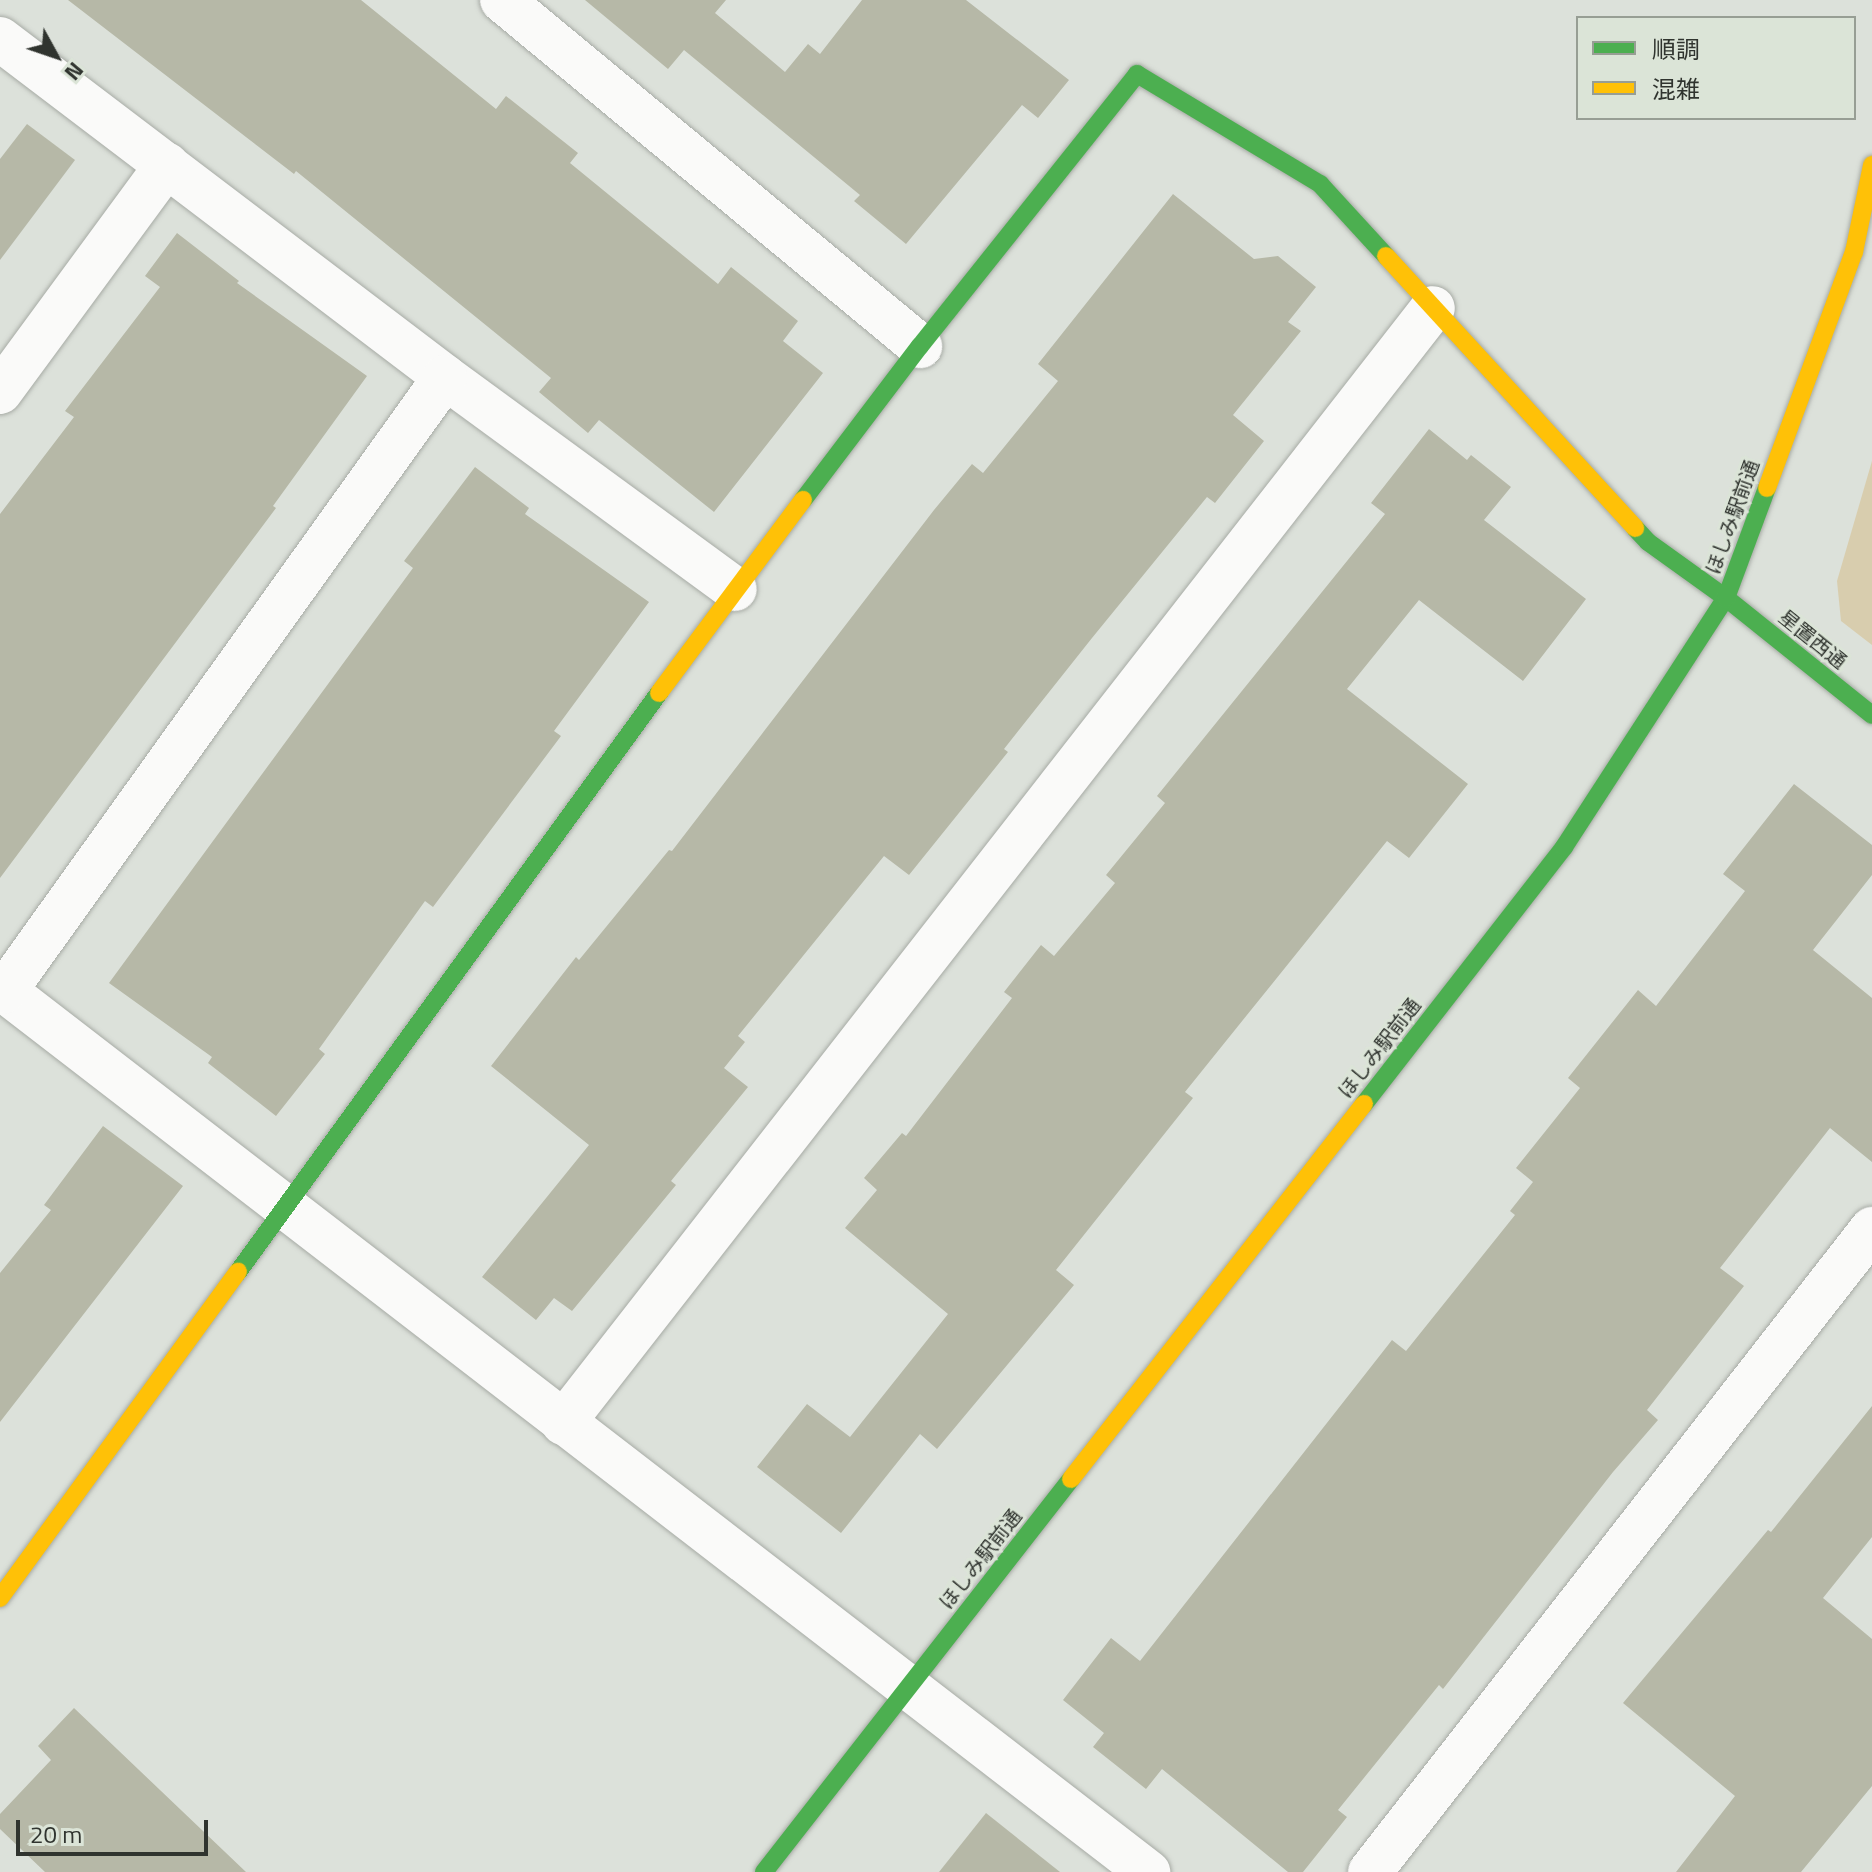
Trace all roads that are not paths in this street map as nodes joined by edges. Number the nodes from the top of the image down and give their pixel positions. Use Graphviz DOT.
graph roads {
  1 [pos="502,0"];
  2 [pos="0,39"];
  3 [pos="167,165"];
  4 [pos="1872,165"];
  5 [pos="1433,308"];
  6 [pos="920,346"];
  7 [pos="445,377"];
  8 [pos="0,392"];
  9 [pos="735,589"];
  10 [pos="1726,598"];
  11 [pos="1872,715"];
  12 [pos="2,989"];
  13 [pos="286,1209"];
  14 [pos="1872,1230"];
  15 [pos="563,1423"];
  16 [pos="0,1598"];
  17 [pos="907,1689"];
  18 [pos="764,1872"];
  19 [pos="1148,1872"];
  20 [pos="1370,1872"];
  1 -- 6 [label="street"];
  2 -- 3 [label="street"];
  3 -- 7 [label="street"];
  3 -- 8 [label="street"];
  4 -- 10 [label="street, ほしみ駅前通"];
  5 -- 6 [label="street, 星置西通"];
  5 -- 10 [label="street, 星置西通"];
  5 -- 15 [label="street"];
  6 -- 9 [label="street"];
  7 -- 9 [label="street"];
  7 -- 12 [label="street"];
  9 -- 13 [label="street"];
  10 -- 11 [label="street, 星置西通"];
  10 -- 17 [label="street, ほしみ駅前通"];
  12 -- 13 [label="street"];
  13 -- 15 [label="street"];
  13 -- 16 [label="street"];
  14 -- 20 [label="street"];
  15 -- 17 [label="street"];
  17 -- 18 [label="street, ほしみ駅前通"];
  17 -- 19 [label="street"];
}
